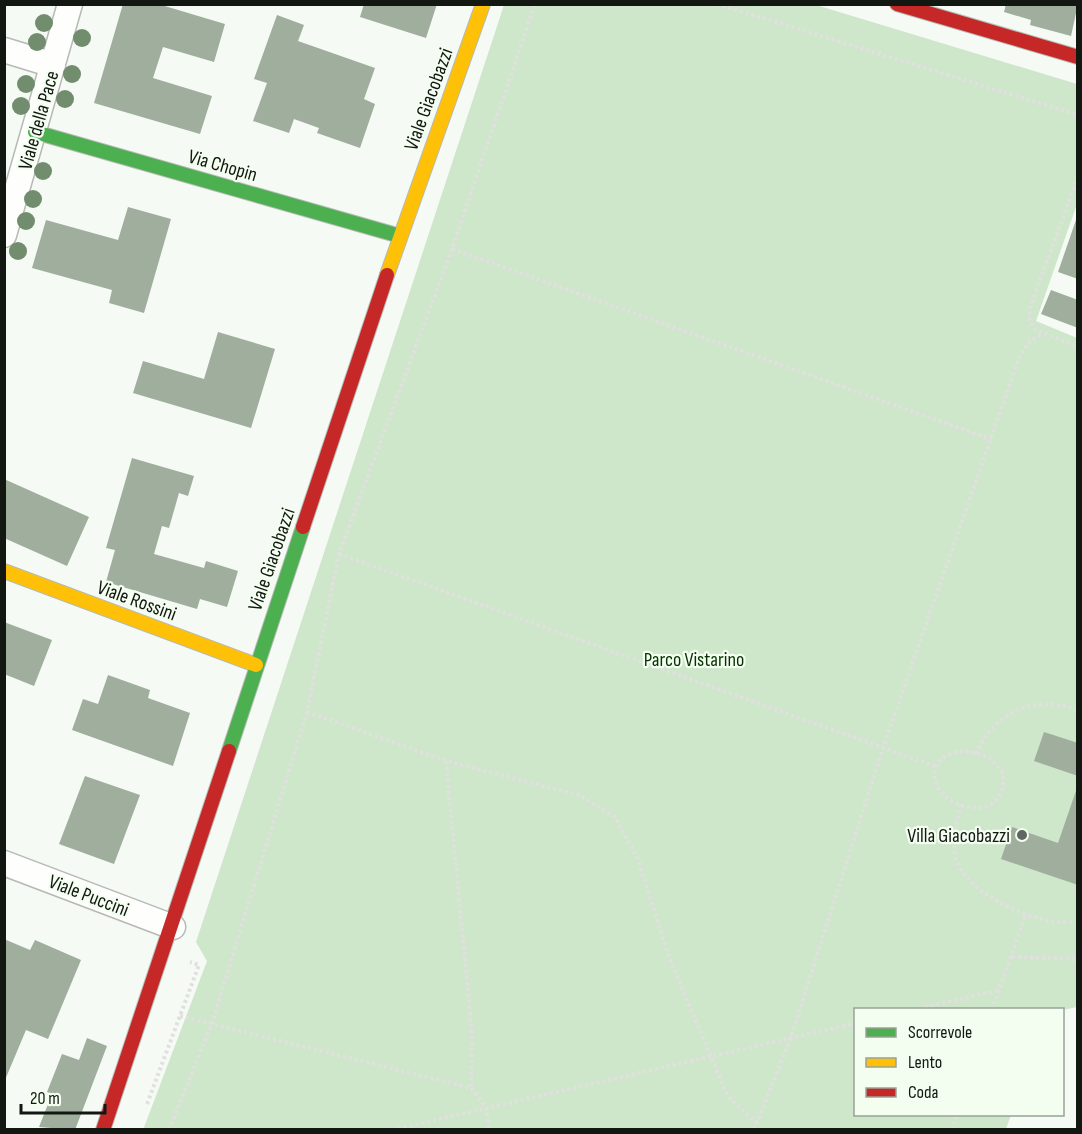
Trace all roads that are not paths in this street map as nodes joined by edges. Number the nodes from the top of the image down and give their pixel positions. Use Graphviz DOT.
graph roads {
  1 [pos="70,4"];
  2 [pos="483,4"];
  3 [pos="897,4"];
  4 [pos="4,50"];
  5 [pos="1077,57"];
  6 [pos="53,65"];
  7 [pos="35,132"];
  8 [pos="4,235"];
  9 [pos="400,236"];
  10 [pos="4,572"];
  11 [pos="255,665"];
  12 [pos="4,863"];
  13 [pos="173,927"];
  14 [pos="104,1130"];
  1 -- 6 [label="street, Viale della Pace"];
  2 -- 9 [label="street, Viale Giacobazzi"];
  3 -- 5 [label="street"];
  4 -- 6 [label="street"];
  6 -- 7 [label="street, Viale della Pace"];
  7 -- 8 [label="street, Viale della Pace"];
  7 -- 9 [label="street, Via Chopin"];
  9 -- 11 [label="street, Viale Giacobazzi"];
  10 -- 11 [label="street, Viale Rossini"];
  11 -- 13 [label="street, Viale Giacobazzi"];
  12 -- 13 [label="street, Viale Puccini"];
  13 -- 14 [label="street, Viale Giacobazzi"];
}
